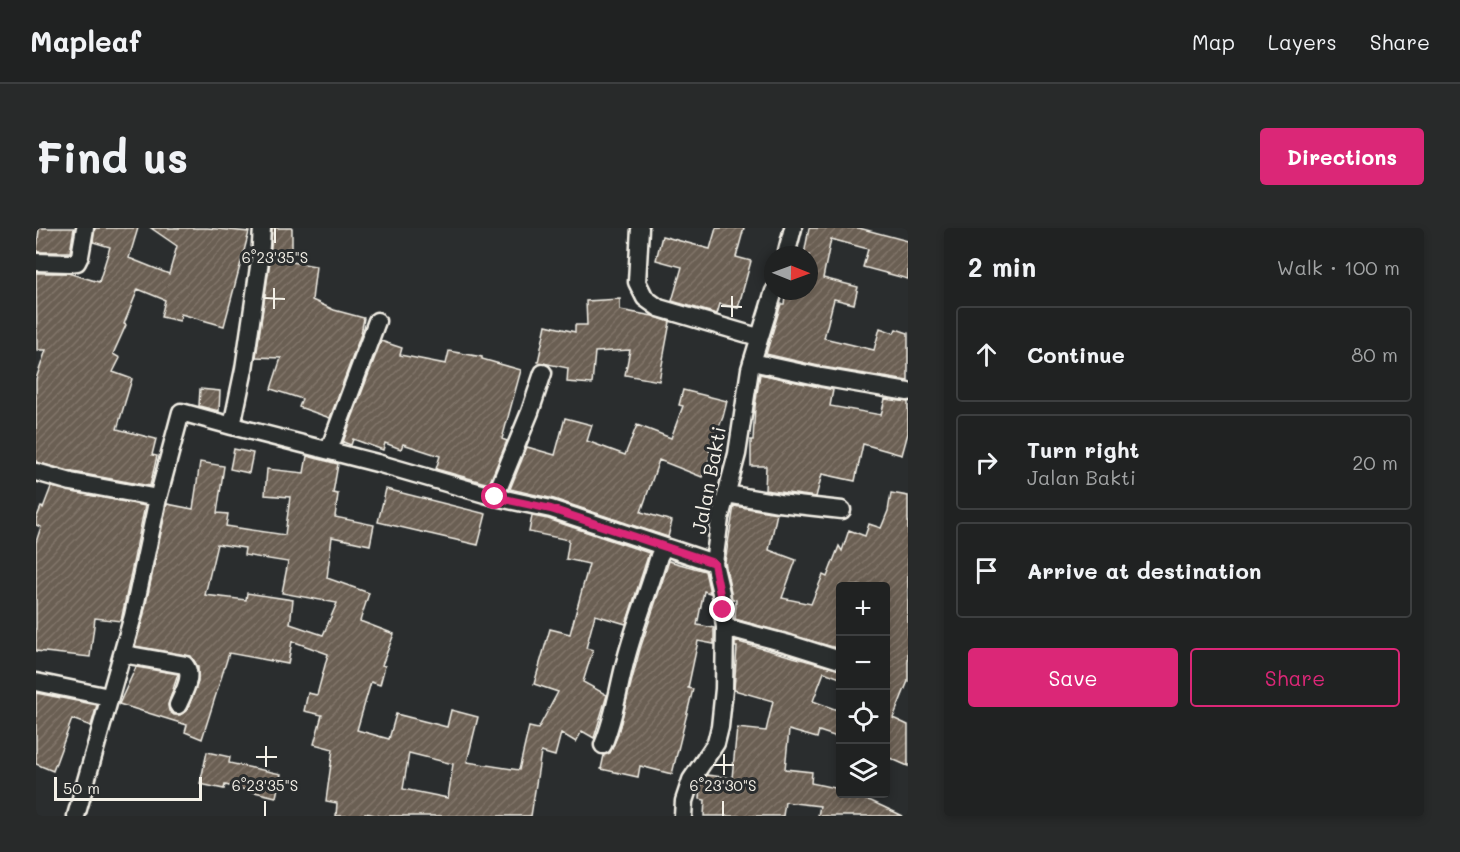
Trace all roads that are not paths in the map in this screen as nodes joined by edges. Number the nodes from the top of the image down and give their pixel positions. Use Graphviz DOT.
graph roads {
  1 [pos="85,228"];
  2 [pos="262,228"];
  3 [pos="640,228"];
  4 [pos="793,228"];
  5 [pos="788,246"];
  6 [pos="36,262"];
  7 [pos="771,300"];
  8 [pos="377,321"];
  9 [pos="758,337"];
  10 [pos="752,362"];
  11 [pos="543,373"];
  12 [pos="908,392"];
  13 [pos="232,426"];
  14 [pos="329,450"];
  15 [pos="36,472"];
  16 [pos="727,494"];
  17 [pos="495,497"];
  18 [pos="158,498"];
  19 [pos="842,510"];
  20 [pos="664,547"];
  21 [pos="714,563"];
  22 [pos="725,627"];
  23 [pos="123,654"];
  24 [pos="836,659"];
  25 [pos="36,682"];
  26 [pos="109,697"];
  27 [pos="178,705"];
  28 [pos="603,745"];
  29 [pos="76,816"];
  30 [pos="683,816"];
  1 -- 6 [label="street"];
  2 -- 13 [label="street"];
  3 -- 9 [label="street"];
  4 -- 5 [label="street"];
  7 -- 9 [label="street, Jalan Bakti"];
  8 -- 14 [label="street"];
  9 -- 10 [label="street, Jalan Bakti"];
  10 -- 12 [label="street"];
  10 -- 16 [label="street, Jalan Bakti"];
  11 -- 17 [label="street"];
  13 -- 14 [label="street"];
  13 -- 18 [label="street"];
  14 -- 17 [label="street"];
  15 -- 18 [label="street"];
  16 -- 19 [label="street"];
  16 -- 21 [label="street, Jalan Bakti"];
  17 -- 20 [label="street"];
  18 -- 23 [label="street"];
  20 -- 21 [label="street"];
  20 -- 28 [label="street"];
  21 -- 22 [label="street, Jalan Bakti"];
  22 -- 24 [label="street"];
  22 -- 30 [label="street, Jalan Bakti"];
  23 -- 26 [label="street"];
  23 -- 27 [label="street"];
  25 -- 26 [label="street"];
  26 -- 29 [label="street"];
}
